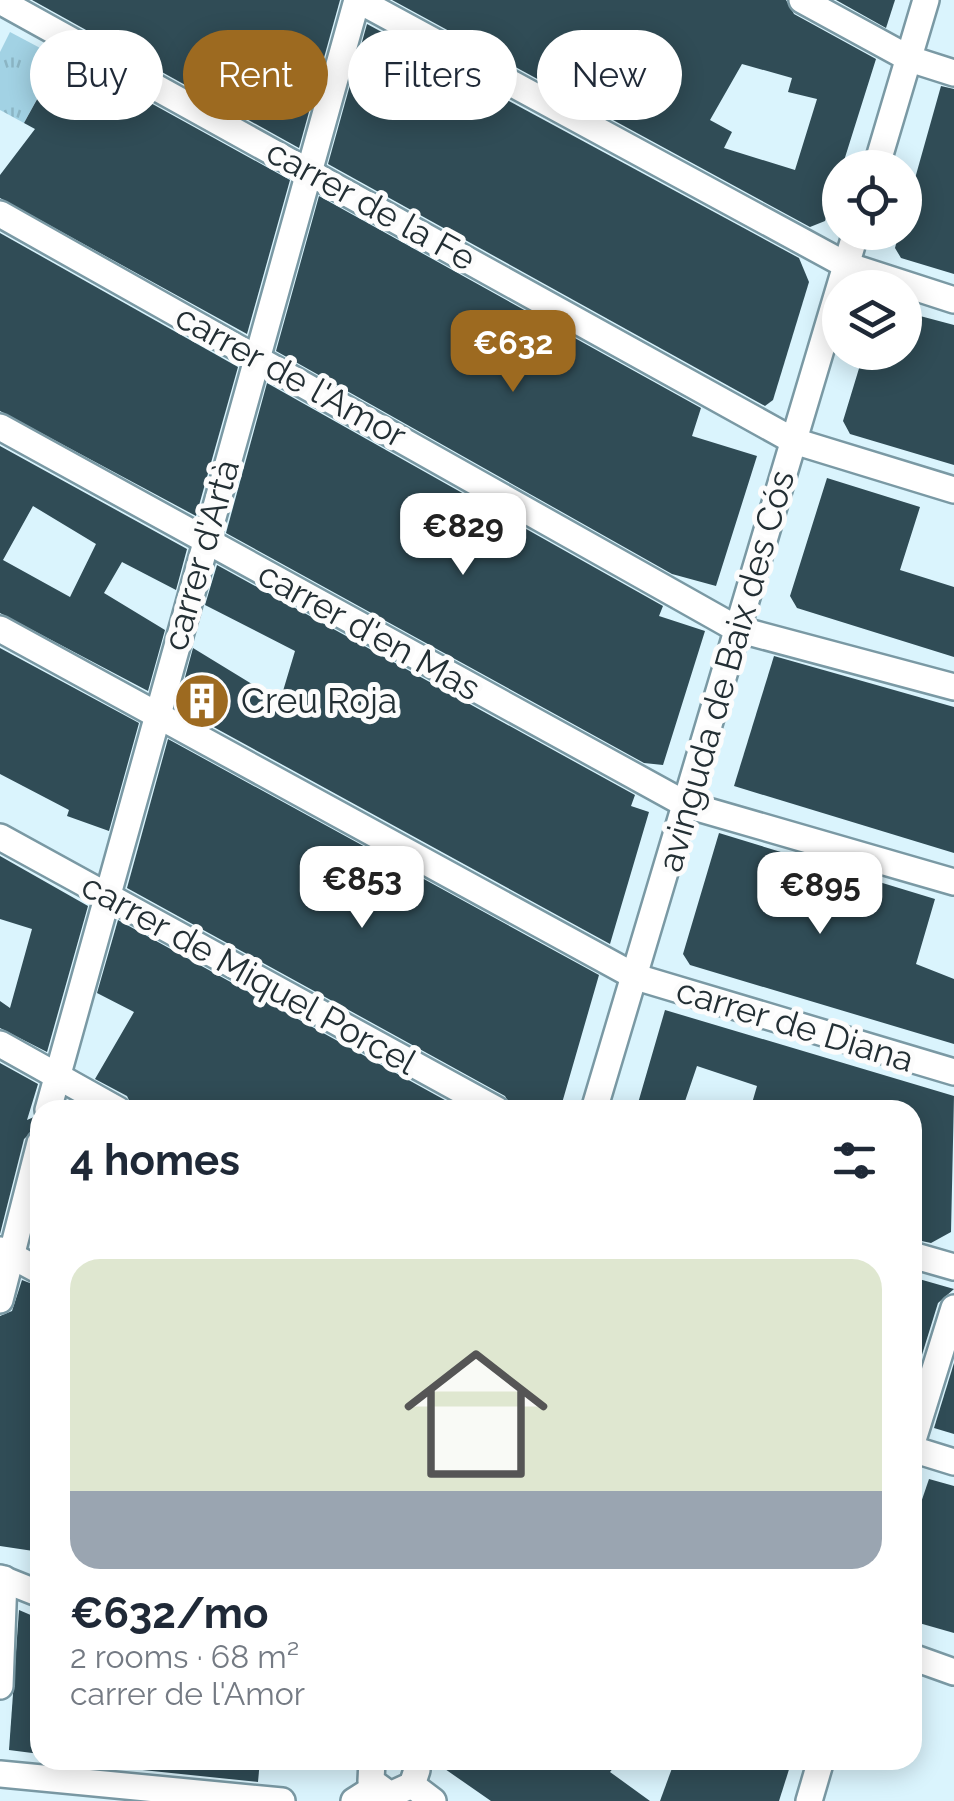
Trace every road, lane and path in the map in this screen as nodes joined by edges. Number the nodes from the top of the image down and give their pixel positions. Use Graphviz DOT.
graph roads {
  1 [pos="357,0"];
  2 [pos="802,0"];
  3 [pos="926,0"];
  4 [pos="0,1"];
  5 [pos="910,59"];
  6 [pos="954,73"];
  7 [pos="882,150"];
  8 [pos="309,170"];
  9 [pos="0,214"];
  10 [pos="851,250"];
  11 [pos="846,265"];
  12 [pos="954,300"];
  13 [pos="257,356"];
  14 [pos="0,427"];
  15 [pos="794,440"];
  16 [pos="954,490"];
  17 [pos="205,542"];
  18 [pos="0,629"];
  19 [pos="737,629"];
  20 [pos="954,687"];
  21 [pos="156,717"];
  22 [pos="686,806"];
  23 [pos="0,837"];
  24 [pos="954,882"];
  25 [pos="106,896"];
  26 [pos="636,977"];
  27 [pos="0,1044"];
  28 [pos="954,1072"];
  29 [pos="56,1075"];
  30 [pos="50,1100"];
  31 [pos="100,1100"];
  32 [pos="479,1100"];
  33 [pos="597,1100"];
  34 [pos="30,1176"];
  35 [pos="7,1253"];
  36 [pos="922,1258"];
  37 [pos="30,1266"];
  38 [pos="954,1267"];
  39 [pos="0,1300"];
  40 [pos="954,1308"];
  41 [pos="922,1413"];
  42 [pos="922,1450"];
  43 [pos="954,1462"];
  44 [pos="2,1579"];
  45 [pos="30,1590"];
  46 [pos="922,1661"];
  47 [pos="954,1672"];
  48 [pos="0,1686"];
  49 [pos="370,1770"];
  50 [pos="819,1770"];
  51 [pos="0,1774"];
  52 [pos="389,1788"];
  53 [pos="282,1801"];
  54 [pos="433,1801"];
  55 [pos="809,1801"];
  1 -- 8 [label="street, carrer d'Artà"];
  1 -- 11 [label="street"];
  2 -- 5 [label="street"];
  3 -- 5 [label="street"];
  4 -- 8 [label="street, carrer de la Fe"];
  5 -- 6 [label="street"];
  5 -- 7 [label="street"];
  8 -- 13 [label="street, carrer d'Artà"];
  8 -- 15 [label="street, carrer de la Fe"];
  9 -- 13 [label="street, carrer de l'Amor"];
  10 -- 11 [label="street, avinguda de Baix des Cós"];
  11 -- 12 [label="street"];
  11 -- 15 [label="street, avinguda de Baix des Cós"];
  13 -- 17 [label="street, carrer d'Artà"];
  13 -- 19 [label="street, carrer de l'Amor"];
  14 -- 17 [label="street, carrer d'en Mas"];
  15 -- 16 [label="street, carrer de la Fe"];
  15 -- 19 [label="street, avinguda de Baix des Cós"];
  17 -- 21 [label="street, carrer d'Artà"];
  17 -- 22 [label="street, carrer d'en Mas"];
  18 -- 21 [label="street, carrer de Diana"];
  19 -- 20 [label="street, carrer de l'Amor"];
  19 -- 22 [label="street, avinguda de Baix des Cós"];
  21 -- 25 [label="street, carrer d'Artà"];
  21 -- 26 [label="street, carrer de Diana"];
  22 -- 24 [label="street, carrer d'en Mas"];
  22 -- 26 [label="street, avinguda de Baix des Cós"];
  23 -- 25 [label="street, carrer de Miquel Porcel"];
  25 -- 29 [label="street, carrer d'Artà"];
  25 -- 32 [label="street, carrer de Miquel Porcel"];
  26 -- 28 [label="street, carrer de Diana"];
  26 -- 33 [label="street, avinguda de Baix des Cós"];
  27 -- 29 [label="street"];
  29 -- 30 [label="street, carrer d'Artà"];
  29 -- 31 [label="street"];
  34 -- 35 [label="street"];
  35 -- 37 [label="street"];
  35 -- 39 [label="street"];
  36 -- 38 [label="street"];
  40 -- 41 [label="street"];
  42 -- 43 [label="street"];
  44 -- 45 [label="street"];
  44 -- 48 [label="street"];
  46 -- 47 [label="street"];
  49 -- 52 [label="street"];
  50 -- 55 [label="street"];
  51 -- 53 [label="street"];
  52 -- 54 [label="street"];
}
